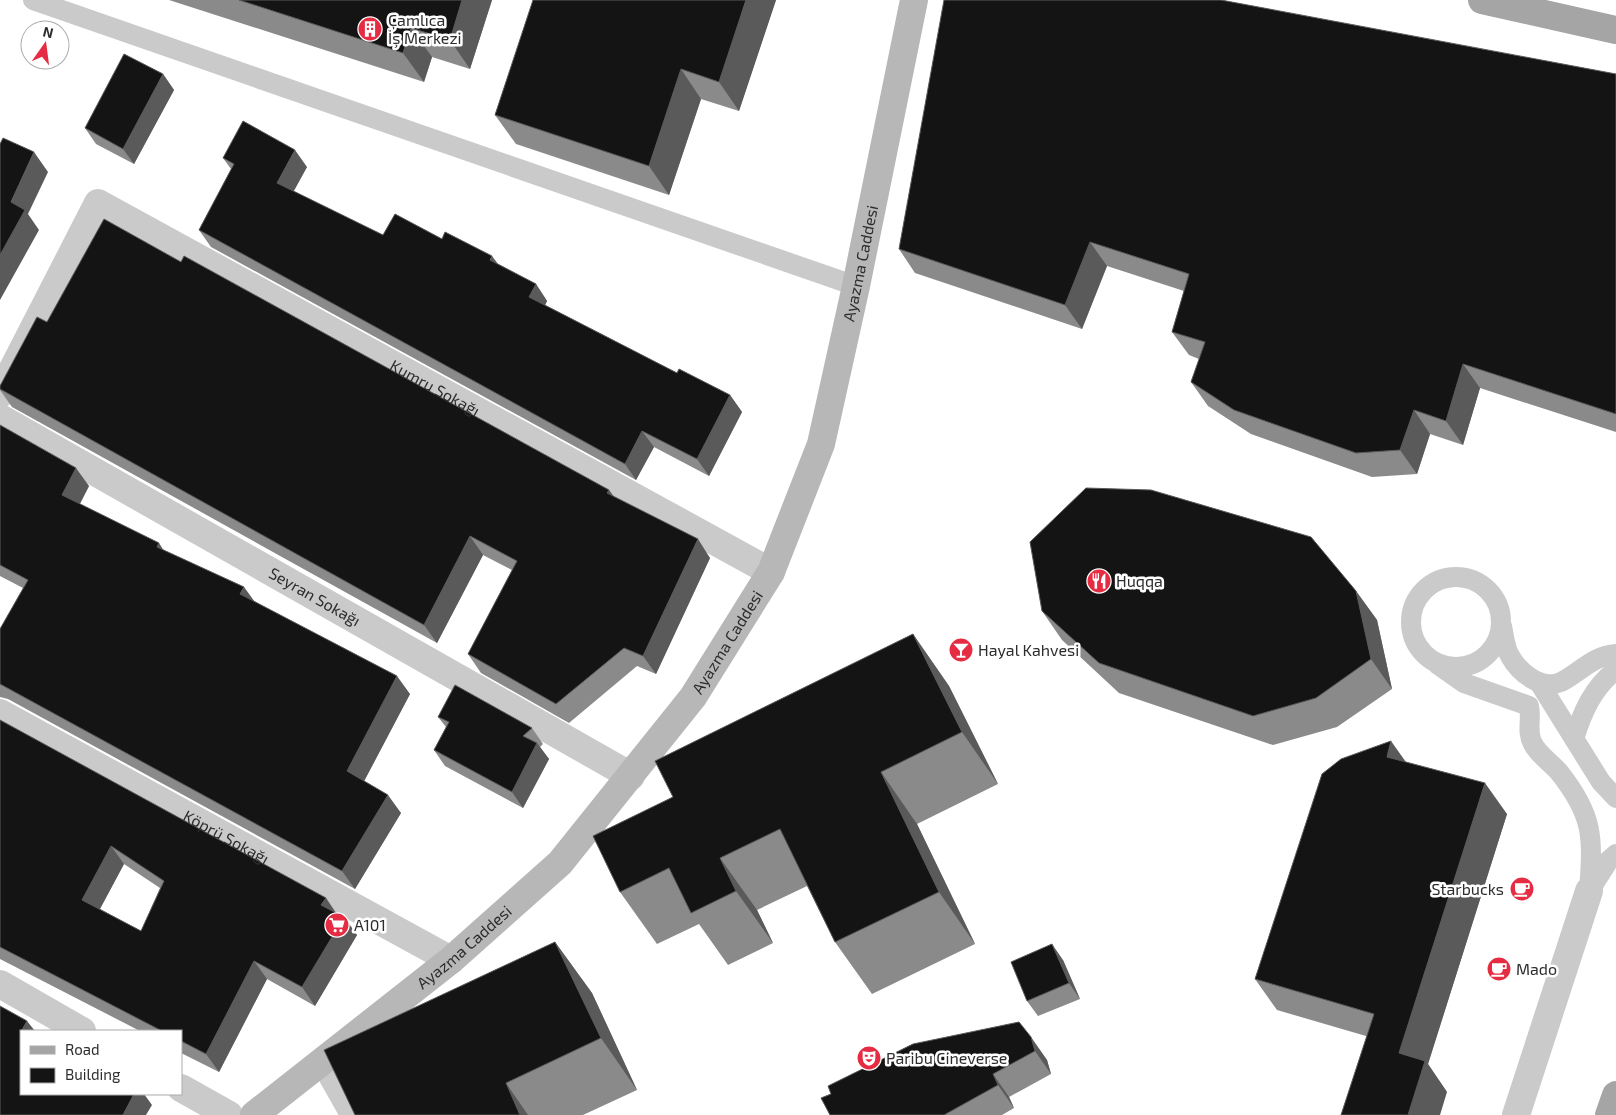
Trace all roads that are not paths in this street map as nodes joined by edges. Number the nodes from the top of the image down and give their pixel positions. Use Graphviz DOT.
graph roads {
  1 [pos="33,0"];
  2 [pos="914,0"];
  3 [pos="1482,0"];
  4 [pos="1616,30"];
  5 [pos="856,286"];
  6 [pos="0,394"];
  7 [pos="0,418"];
  8 [pos="771,572"];
  9 [pos="1502,626"];
  10 [pos="1616,654"];
  11 [pos="1437,664"];
  12 [pos="1616,670"];
  13 [pos="1540,684"];
  14 [pos="0,713"];
  15 [pos="1574,739"];
  16 [pos="631,776"];
  17 [pos="1616,798"];
  18 [pos="1616,854"];
  19 [pos="1589,891"];
  20 [pos="451,960"];
  21 [pos="0,984"];
  22 [pos="80,1030"];
  23 [pos="320,1062"];
  24 [pos="182,1089"];
  25 [pos="1616,1095"];
  26 [pos="229,1115"];
  27 [pos="254,1115"];
  28 [pos="350,1115"];
  29 [pos="1516,1115"];
  30 [pos="1610,1115"];
  1 -- 5 [label="lane"];
  2 -- 5 [label="street, Ayazma Caddesi"];
  3 -- 4 [label="main road"];
  5 -- 8 [label="street, Ayazma Caddesi"];
  6 -- 8 [label="street, Kumru Sokağı"];
  7 -- 16 [label="street, Seyran Sokağı"];
  8 -- 16 [label="street, Ayazma Caddesi"];
  9 -- 11 [label="lane"];
  9 -- 11 [label="lane"];
  9 -- 13 [label="lane"];
  10 -- 13 [label="lane"];
  11 -- 19 [label="lane"];
  12 -- 15 [label="lane"];
  13 -- 15 [label="lane"];
  14 -- 20 [label="street, Köprü Sokağı"];
  15 -- 17 [label="lane"];
  16 -- 20 [label="street, Ayazma Caddesi"];
  18 -- 19 [label="lane"];
  19 -- 29 [label="street"];
  20 -- 23 [label="street, Ayazma Caddesi"];
  21 -- 22 [label="street"];
  23 -- 27 [label="street, Ayazma Caddesi"];
  23 -- 28 [label="lane"];
  24 -- 26 [label="street"];
  25 -- 30 [label="main road"];
}
